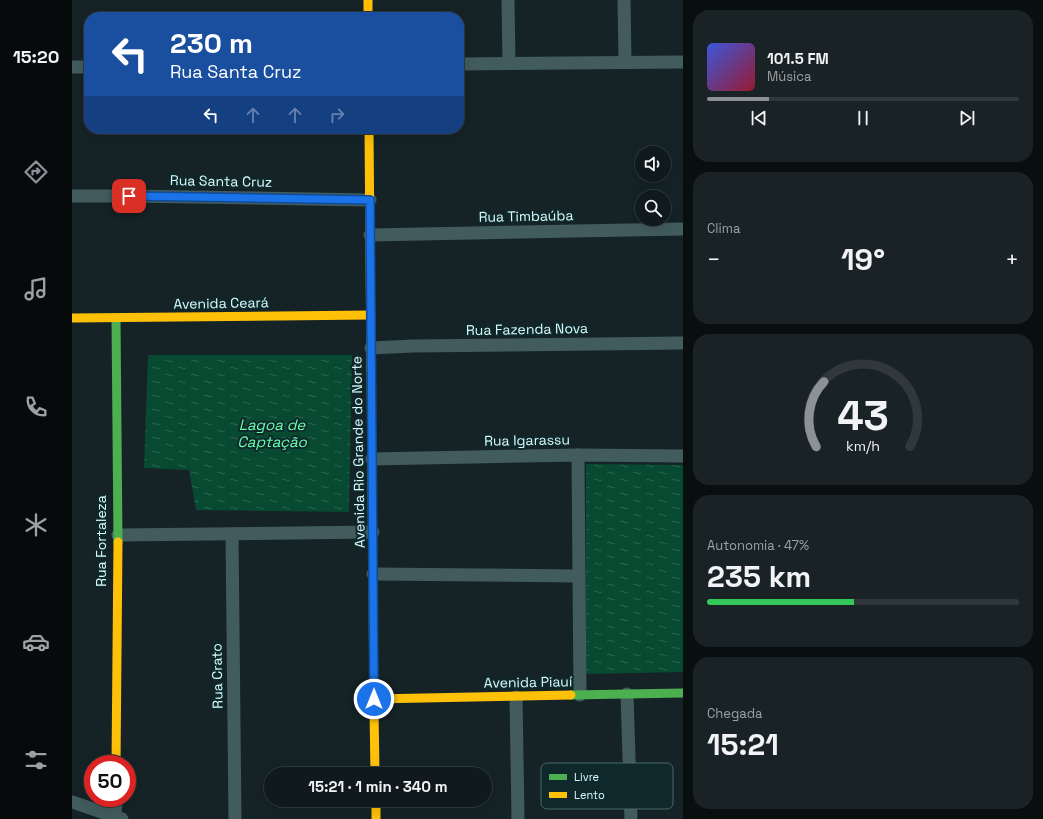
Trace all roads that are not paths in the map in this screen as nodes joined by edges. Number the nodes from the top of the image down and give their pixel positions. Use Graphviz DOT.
graph roads {
  1 [pos="368,0"];
  2 [pos="508,0"];
  3 [pos="624,0"];
  4 [pos="368,12"];
  5 [pos="624,61"];
  6 [pos="509,62"];
  7 [pos="683,62"];
  8 [pos="464,64"];
  9 [pos="72,67"];
  10 [pos="84,67"];
  11 [pos="370,134"];
  12 [pos="72,196"];
  13 [pos="370,200"];
  14 [pos="683,229"];
  15 [pos="370,235"];
  16 [pos="371,315"];
  17 [pos="72,318"];
  18 [pos="116,318"];
  19 [pos="683,343"];
  20 [pos="371,348"];
  21 [pos="578,455"];
  22 [pos="683,456"];
  23 [pos="372,459"];
  24 [pos="373,532"];
  25 [pos="232,534"];
  26 [pos="118,535"];
  27 [pos="373,574"];
  28 [pos="579,576"];
  29 [pos="627,694"];
  30 [pos="683,694"];
  31 [pos="580,695"];
  32 [pos="516,697"];
  33 [pos="374,699"];
  34 [pos="116,755"];
  35 [pos="629,763"];
  36 [pos="375,767"];
  37 [pos="72,802"];
  38 [pos="117,807"];
  39 [pos="376,807"];
  40 [pos="631,809"];
  41 [pos="118,818"];
  42 [pos="235,819"];
  43 [pos="376,819"];
  44 [pos="518,819"];
  45 [pos="631,819"];
  1 -- 4 [label="main road"];
  2 -- 6 [label="street"];
  3 -- 5 [label="street"];
  5 -- 6 [label="street"];
  5 -- 7 [label="street"];
  6 -- 8 [label="street"];
  9 -- 10 [label="street"];
  11 -- 13 [label="main road, Avenida Rio Grande do Norte"];
  12 -- 13 [label="street, Rua Santa Cruz"];
  13 -- 15 [label="main road, Avenida Rio Grande do Norte"];
  14 -- 15 [label="street, Rua Timbaúba"];
  15 -- 16 [label="main road, Avenida Rio Grande do Norte"];
  16 -- 18 [label="main road, Avenida Ceará"];
  16 -- 20 [label="main road, Avenida Rio Grande do Norte"];
  17 -- 18 [label="main road, Avenida Ceará"];
  18 -- 26 [label="main road, Rua Fortaleza"];
  19 -- 20 [label="street, Rua Fazenda Nova"];
  20 -- 23 [label="main road, Avenida Rio Grande do Norte"];
  21 -- 22 [label="street, Rua Igarassu"];
  21 -- 23 [label="street, Rua Igarassu"];
  21 -- 28 [label="street"];
  23 -- 24 [label="main road, Avenida Rio Grande do Norte"];
  24 -- 25 [label="street"];
  24 -- 27 [label="main road, Avenida Rio Grande do Norte"];
  25 -- 26 [label="street"];
  25 -- 42 [label="street, Rua Crato"];
  26 -- 34 [label="main road, Rua Fortaleza"];
  27 -- 28 [label="street"];
  27 -- 33 [label="main road, Avenida Rio Grande do Norte"];
  28 -- 31 [label="street"];
  29 -- 30 [label="main road, Avenida Piauí"];
  29 -- 31 [label="main road, Avenida Piauí"];
  29 -- 35 [label="street"];
  31 -- 32 [label="main road, Avenida Piauí"];
  32 -- 33 [label="main road, Avenida Piauí"];
  32 -- 44 [label="street"];
  33 -- 36 [label="main road, Avenida Rio Grande do Norte"];
  37 -- 41 [label="street"];
  38 -- 41 [label="street"];
  39 -- 43 [label="main road"];
  40 -- 45 [label="street"];
}
